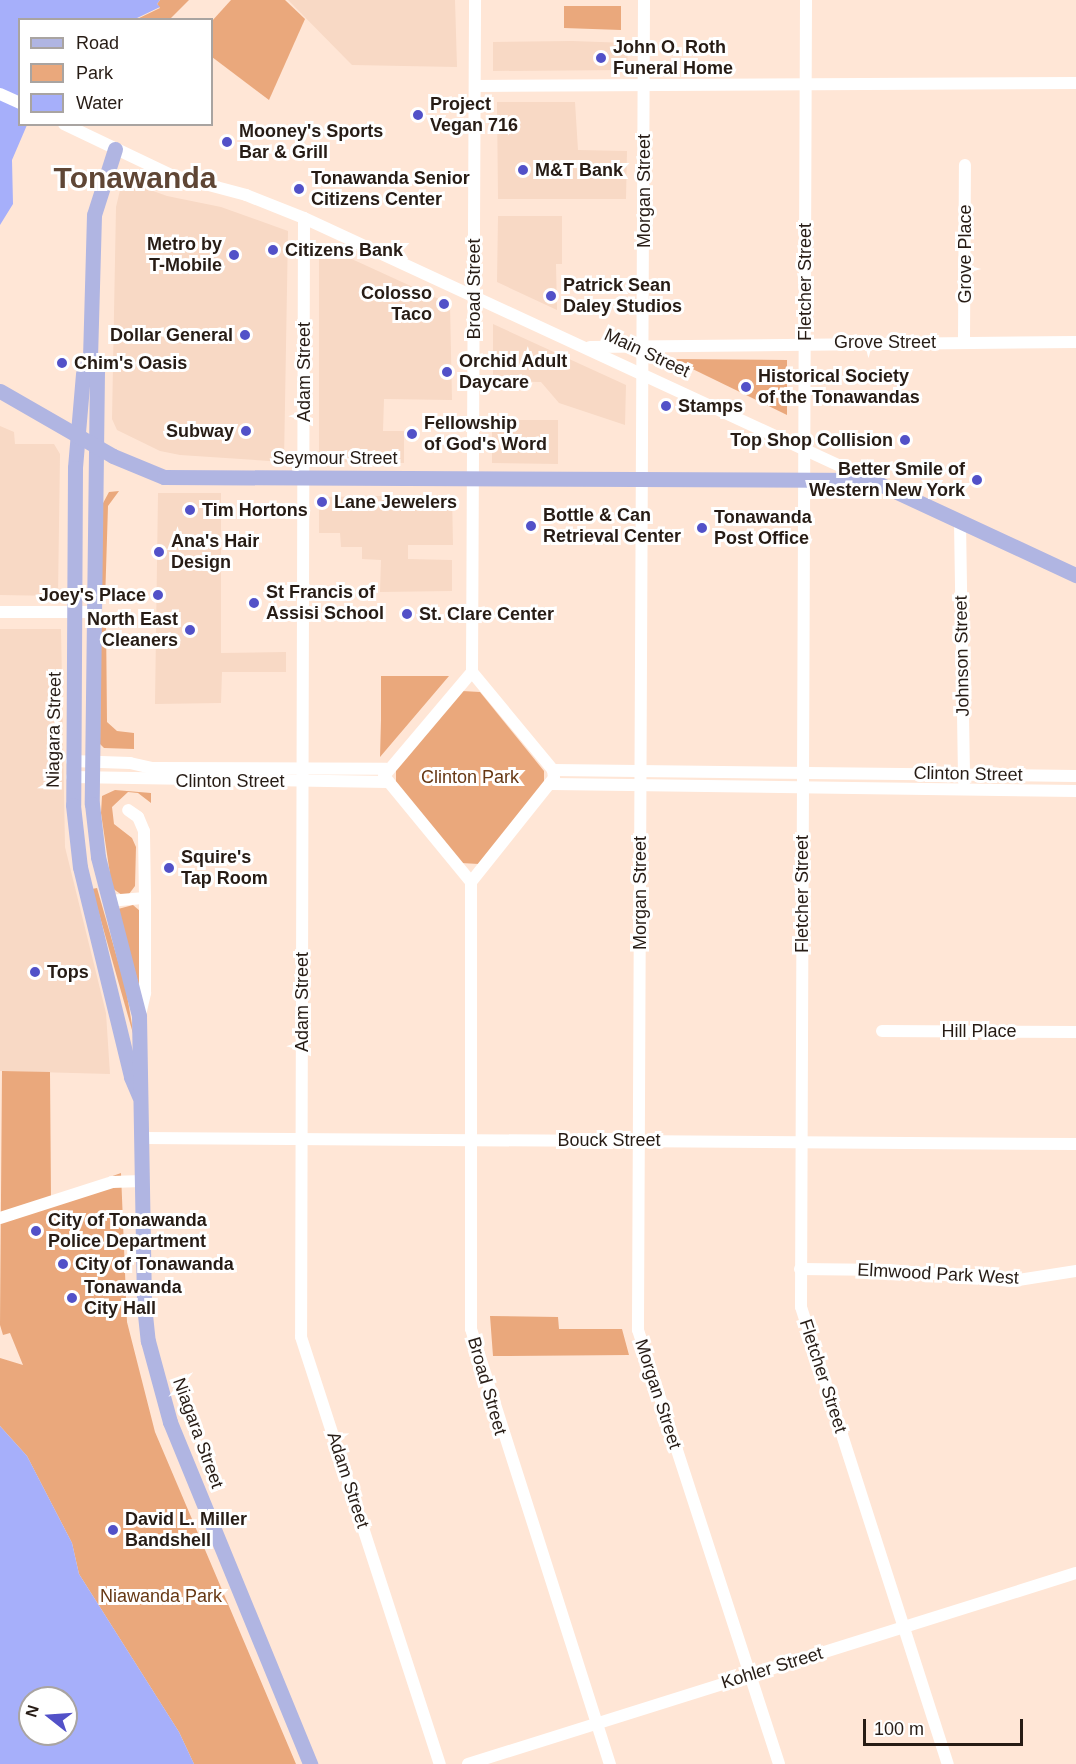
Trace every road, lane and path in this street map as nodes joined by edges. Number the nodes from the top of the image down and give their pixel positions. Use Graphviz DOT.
graph roads {
  1 [pos="475,0"];
  2 [pos="644,0"];
  3 [pos="806,0"];
  4 [pos="1076,83"];
  5 [pos="806,84"];
  6 [pos="645,85"];
  7 [pos="475,86"];
  8 [pos="1,94"];
  9 [pos="18,102"];
  10 [pos="68,126"];
  11 [pos="115,150"];
  12 [pos="965,165"];
  13 [pos="304,218"];
  14 [pos="473,295"];
  15 [pos="805,342"];
  16 [pos="964,342"];
  17 [pos="1076,342"];
  18 [pos="643,345"];
  19 [pos="586,347"];
  20 [pos="90,357"];
  21 [pos="643,373"];
  22 [pos="0,391"];
  23 [pos="79,436"];
  24 [pos="96,447"];
  25 [pos="804,447"];
  26 [pos="305,477"];
  27 [pos="473,479"];
  28 [pos="642,479"];
  29 [pos="871,480"];
  30 [pos="804,481"];
  31 [pos="960,522"];
  32 [pos="1076,575"];
  33 [pos="0,612"];
  34 [pos="75,612"];
  35 [pos="94,612"];
  36 [pos="471,672"];
  37 [pos="93,762"];
  38 [pos="72,769"];
  39 [pos="641,770"];
  40 [pos="553,771"];
  41 [pos="721,771"];
  42 [pos="803,772"];
  43 [pos="880,773"];
  44 [pos="964,774"];
  45 [pos="302,776"];
  46 [pos="386,776"];
  47 [pos="1057,776"];
  48 [pos="1076,776"];
  49 [pos="93,778"];
  50 [pos="552,784"];
  51 [pos="641,785"];
  52 [pos="721,786"];
  53 [pos="802,787"];
  54 [pos="881,788"];
  55 [pos="964,789"];
  56 [pos="1056,790"];
  57 [pos="1076,791"];
  58 [pos="128,810"];
  59 [pos="471,882"];
  60 [pos="145,898"];
  61 [pos="109,901"];
  62 [pos="140,1016"];
  63 [pos="882,1031"];
  64 [pos="1076,1032"];
  65 [pos="140,1096"];
  66 [pos="142,1138"];
  67 [pos="302,1138"];
  68 [pos="470,1139"];
  69 [pos="639,1141"];
  70 [pos="800,1142"];
  71 [pos="1076,1144"];
  72 [pos="142,1181"];
  73 [pos="0,1218"];
  74 [pos="800,1269"];
  75 [pos="1076,1270"];
  76 [pos="1076,1573"];
  77 [pos="904,1627"];
  78 [pos="750,1675"];
  79 [pos="596,1723"];
  80 [pos="310,1764"];
  81 [pos="440,1764"];
  82 [pos="468,1764"];
  83 [pos="609,1764"];
  84 [pos="779,1764"];
  85 [pos="948,1764"];
  1 -- 7 [label="street, Broad Street"];
  2 -- 6 [label="street, Morgan Street"];
  3 -- 5 [label="street, Fletcher Street"];
  4 -- 5 [label="street"];
  5 -- 6 [label="street"];
  5 -- 15 [label="street, Fletcher Street"];
  6 -- 7 [label="street"];
  6 -- 18 [label="street, Morgan Street"];
  7 -- 14 [label="street, Broad Street"];
  8 -- 9 [label="street"];
  10 -- 11 [label="street, Main Street"];
  11 -- 13 [label="street, Main Street"];
  11 -- 20 [label="main road, Niagara Street"];
  12 -- 16 [label="street, Grove Place"];
  13 -- 14 [label="street, Main Street"];
  13 -- 26 [label="street, Adam Street"];
  14 -- 19 [label="street, Main Street"];
  14 -- 27 [label="street, Broad Street"];
  15 -- 16 [label="street, Grove Street"];
  15 -- 18 [label="street, Grove Street"];
  15 -- 25 [label="street, Fletcher Street"];
  16 -- 17 [label="street, Grove Street"];
  18 -- 19 [label="street, Grove Street"];
  18 -- 21 [label="street, Morgan Street"];
  19 -- 21 [label="street, Main Street"];
  20 -- 23 [label="main road, Niagara Street"];
  20 -- 24 [label="main road, Niagara Street"];
  21 -- 25 [label="street, Main Street"];
  21 -- 28 [label="street, Morgan Street"];
  22 -- 23 [label="main road, Seymour Street"];
  23 -- 24 [label="main road, Seymour Street"];
  23 -- 34 [label="main road, Niagara Street"];
  24 -- 26 [label="main road, Seymour Street"];
  24 -- 35 [label="main road, Niagara Street"];
  25 -- 29 [label="street, Main Street"];
  25 -- 30 [label="street, Fletcher Street"];
  26 -- 27 [label="main road, Seymour Street"];
  26 -- 45 [label="street, Adam Street"];
  27 -- 28 [label="main road, Seymour Street"];
  27 -- 36 [label="street, Broad Street"];
  28 -- 30 [label="main road, Seymour Street"];
  28 -- 39 [label="street, Morgan Street"];
  29 -- 30 [label="main road, Seymour Street"];
  29 -- 31 [label="main road, Main Street"];
  30 -- 42 [label="street, Fletcher Street"];
  31 -- 32 [label="main road, Main Street"];
  31 -- 44 [label="street, Johnson Street"];
  33 -- 34 [label="street"];
  34 -- 35 [label="street"];
  34 -- 38 [label="main road, Niagara Street"];
  35 -- 37 [label="main road, Niagara Street"];
  36 -- 40 [label="street"];
  36 -- 46 [label="street"];
  37 -- 38 [label="street, Clinton Street"];
  37 -- 45 [label="street, Clinton Street"];
  37 -- 49 [label="main road, Niagara Street"];
  38 -- 49 [label="street, Clinton Street"];
  38 -- 65 [label="main road, Niagara Street"];
  39 -- 40 [label="street, Clinton Street"];
  39 -- 41 [label="street, Clinton Street"];
  39 -- 51 [label="street, Morgan Street"];
  40 -- 50 [label="street"];
  41 -- 42 [label="street, Clinton Street"];
  41 -- 52 [label="street"];
  42 -- 43 [label="street, Clinton Street"];
  42 -- 53 [label="street, Fletcher Street"];
  43 -- 44 [label="street, Clinton Street"];
  43 -- 54 [label="street"];
  44 -- 47 [label="street, Clinton Street"];
  44 -- 55 [label="street, Johnson Street"];
  45 -- 46 [label="street, Clinton Street"];
  45 -- 49 [label="street, Clinton Street"];
  45 -- 67 [label="street, Adam Street"];
  46 -- 59 [label="street"];
  47 -- 48 [label="street, Clinton Street"];
  47 -- 56 [label="street"];
  49 -- 61 [label="main road, Niagara Street"];
  50 -- 51 [label="street, Clinton Street"];
  50 -- 59 [label="street"];
  51 -- 52 [label="street, Clinton Street"];
  51 -- 69 [label="street, Morgan Street"];
  52 -- 53 [label="street, Clinton Street"];
  53 -- 54 [label="street, Clinton Street"];
  53 -- 70 [label="street, Fletcher Street"];
  54 -- 55 [label="street, Clinton Street"];
  55 -- 56 [label="street, Clinton Street"];
  56 -- 57 [label="street, Clinton Street"];
  58 -- 60 [label="street, Niagara Street"];
  59 -- 68 [label="street, Broad Street"];
  60 -- 61 [label="street"];
  60 -- 62 [label="street, Niagara Street"];
  61 -- 62 [label="main road, Niagara Street"];
  62 -- 65 [label="main road, Niagara Street"];
  63 -- 64 [label="street, Hill Place"];
  65 -- 66 [label="main road, Niagara Street"];
  66 -- 67 [label="street, Bouck Street"];
  66 -- 72 [label="main road, Niagara Street"];
  67 -- 68 [label="street, Bouck Street"];
  67 -- 81 [label="street, Adam Street"];
  68 -- 69 [label="street, Bouck Street"];
  68 -- 79 [label="street, Broad Street"];
  69 -- 70 [label="street, Bouck Street"];
  69 -- 78 [label="street, Morgan Street"];
  70 -- 71 [label="street, Bouck Street"];
  70 -- 74 [label="street, Fletcher Street"];
  72 -- 73 [label="street"];
  72 -- 80 [label="main road, Niagara Street"];
  74 -- 75 [label="street, Elmwood Park West"];
  74 -- 77 [label="street, Fletcher Street"];
  76 -- 77 [label="street, Kohler Street"];
  77 -- 78 [label="street, Kohler Street"];
  77 -- 85 [label="street, Fletcher Street"];
  78 -- 79 [label="street, Kohler Street"];
  78 -- 84 [label="street, Morgan Street"];
  79 -- 82 [label="street, Kohler Street"];
  79 -- 83 [label="street, Broad Street"];
}
